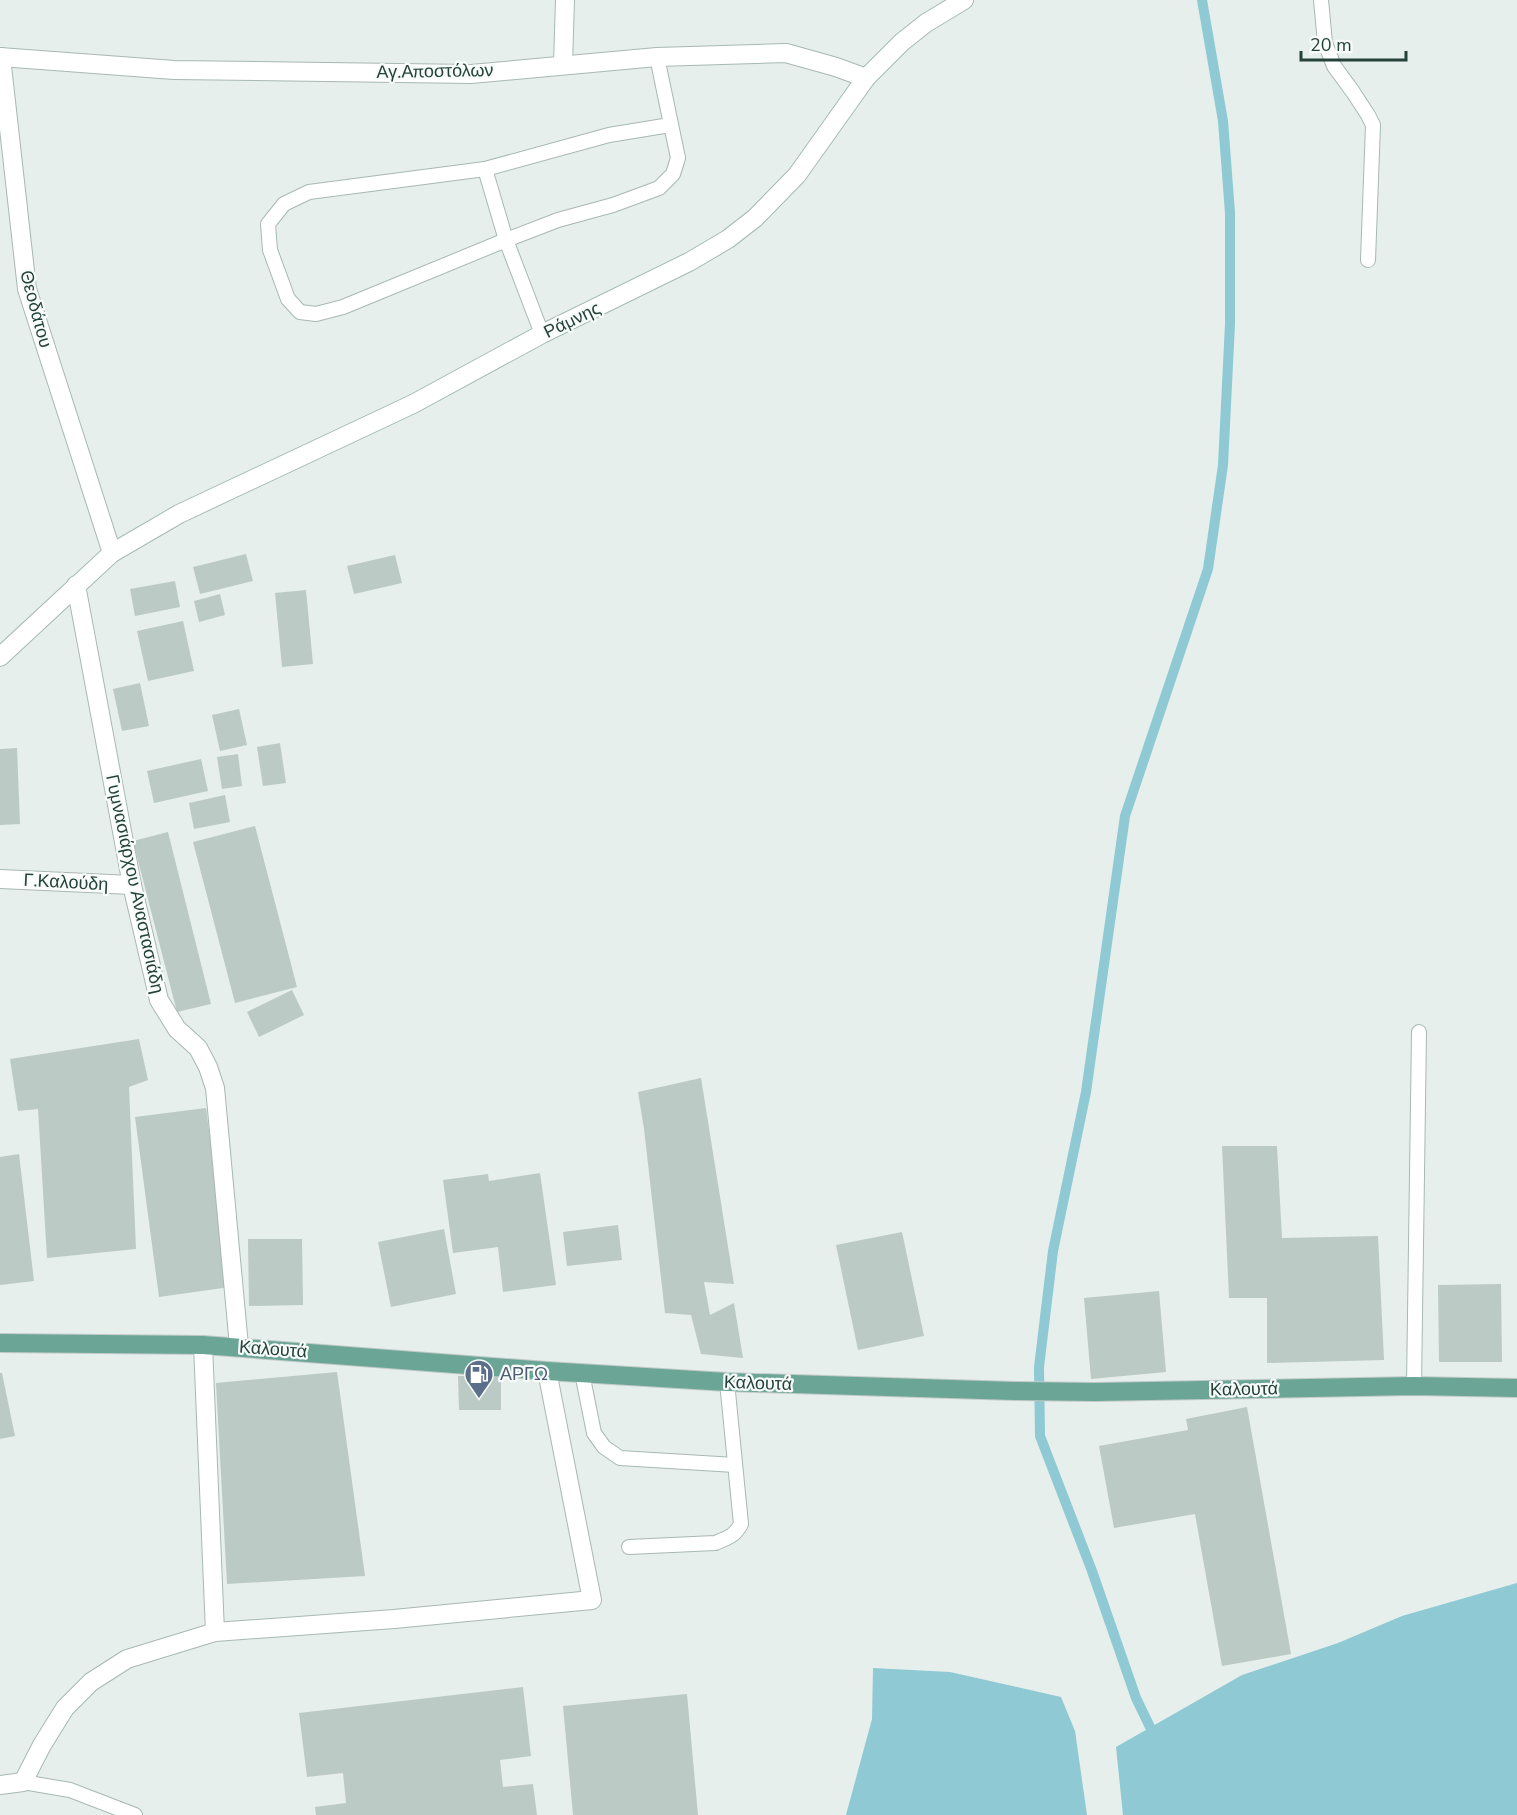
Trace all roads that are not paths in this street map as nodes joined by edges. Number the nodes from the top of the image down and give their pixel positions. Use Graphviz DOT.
graph roads {
  1 [pos="565,0"];
  2 [pos="964,0"];
  3 [pos="1321,0"];
  4 [pos="1,57"];
  5 [pos="657,57"];
  6 [pos="563,64"];
  7 [pos="866,78"];
  8 [pos="670,125"];
  9 [pos="485,169"];
  10 [pos="506,240"];
  11 [pos="1368,260"];
  12 [pos="542,334"];
  13 [pos="112,553"];
  14 [pos="76,585"];
  15 [pos="0,657"];
  16 [pos="0,879"];
  17 [pos="132,885"];
  18 [pos="1419,1032"];
  19 [pos="0,1343"];
  20 [pos="203,1345"];
  21 [pos="239,1346"];
  22 [pos="547,1371"];
  23 [pos="582,1373"];
  24 [pos="727,1382"];
  25 [pos="1414,1386"];
  26 [pos="1517,1388"];
  27 [pos="735,1465"];
  28 [pos="629,1547"];
  29 [pos="215,1632"];
  30 [pos="23,1782"];
  31 [pos="0,1785"];
  32 [pos="135,1815"];
  1 -- 6 [label="street"];
  2 -- 7 [label="street, Ράμνης"];
  3 -- 11 [label="lane"];
  4 -- 6 [label="street, Αγ.Αποστόλων"];
  4 -- 13 [label="street, Θεοδάτου"];
  5 -- 6 [label="street, Αγ.Αποστόλων"];
  5 -- 7 [label="street, Αγ.Αποστόλων"];
  5 -- 8 [label="lane"];
  7 -- 12 [label="street, Ράμνης"];
  8 -- 9 [label="lane"];
  8 -- 10 [label="lane"];
  9 -- 10 [label="lane"];
  9 -- 10 [label="lane"];
  10 -- 12 [label="lane"];
  12 -- 13 [label="street, Ράμνης"];
  13 -- 14 [label="street, Ράμνης"];
  14 -- 15 [label="street, Ράμνης"];
  14 -- 17 [label="street, Γυμνασιάρχου Αναστασιάδη"];
  16 -- 17 [label="street, Γ.Καλούδη"];
  17 -- 21 [label="street, Γυμνασιάρχου Αναστασιάδη"];
  18 -- 25 [label="lane"];
  19 -- 20 [label="main road, Καλουτά"];
  20 -- 21 [label="main road, Καλουτά"];
  20 -- 29 [label="street"];
  21 -- 22 [label="main road, Καλουτά"];
  22 -- 23 [label="main road, Καλουτά"];
  22 -- 29 [label="street"];
  23 -- 24 [label="main road, Καλουτά"];
  23 -- 27 [label="lane"];
  24 -- 25 [label="main road, Καλουτά"];
  24 -- 27 [label="lane"];
  25 -- 26 [label="main road, Καλουτά"];
  27 -- 28 [label="lane"];
  29 -- 30 [label="street"];
  30 -- 31 [label="street"];
  30 -- 32 [label="lane"];
}
